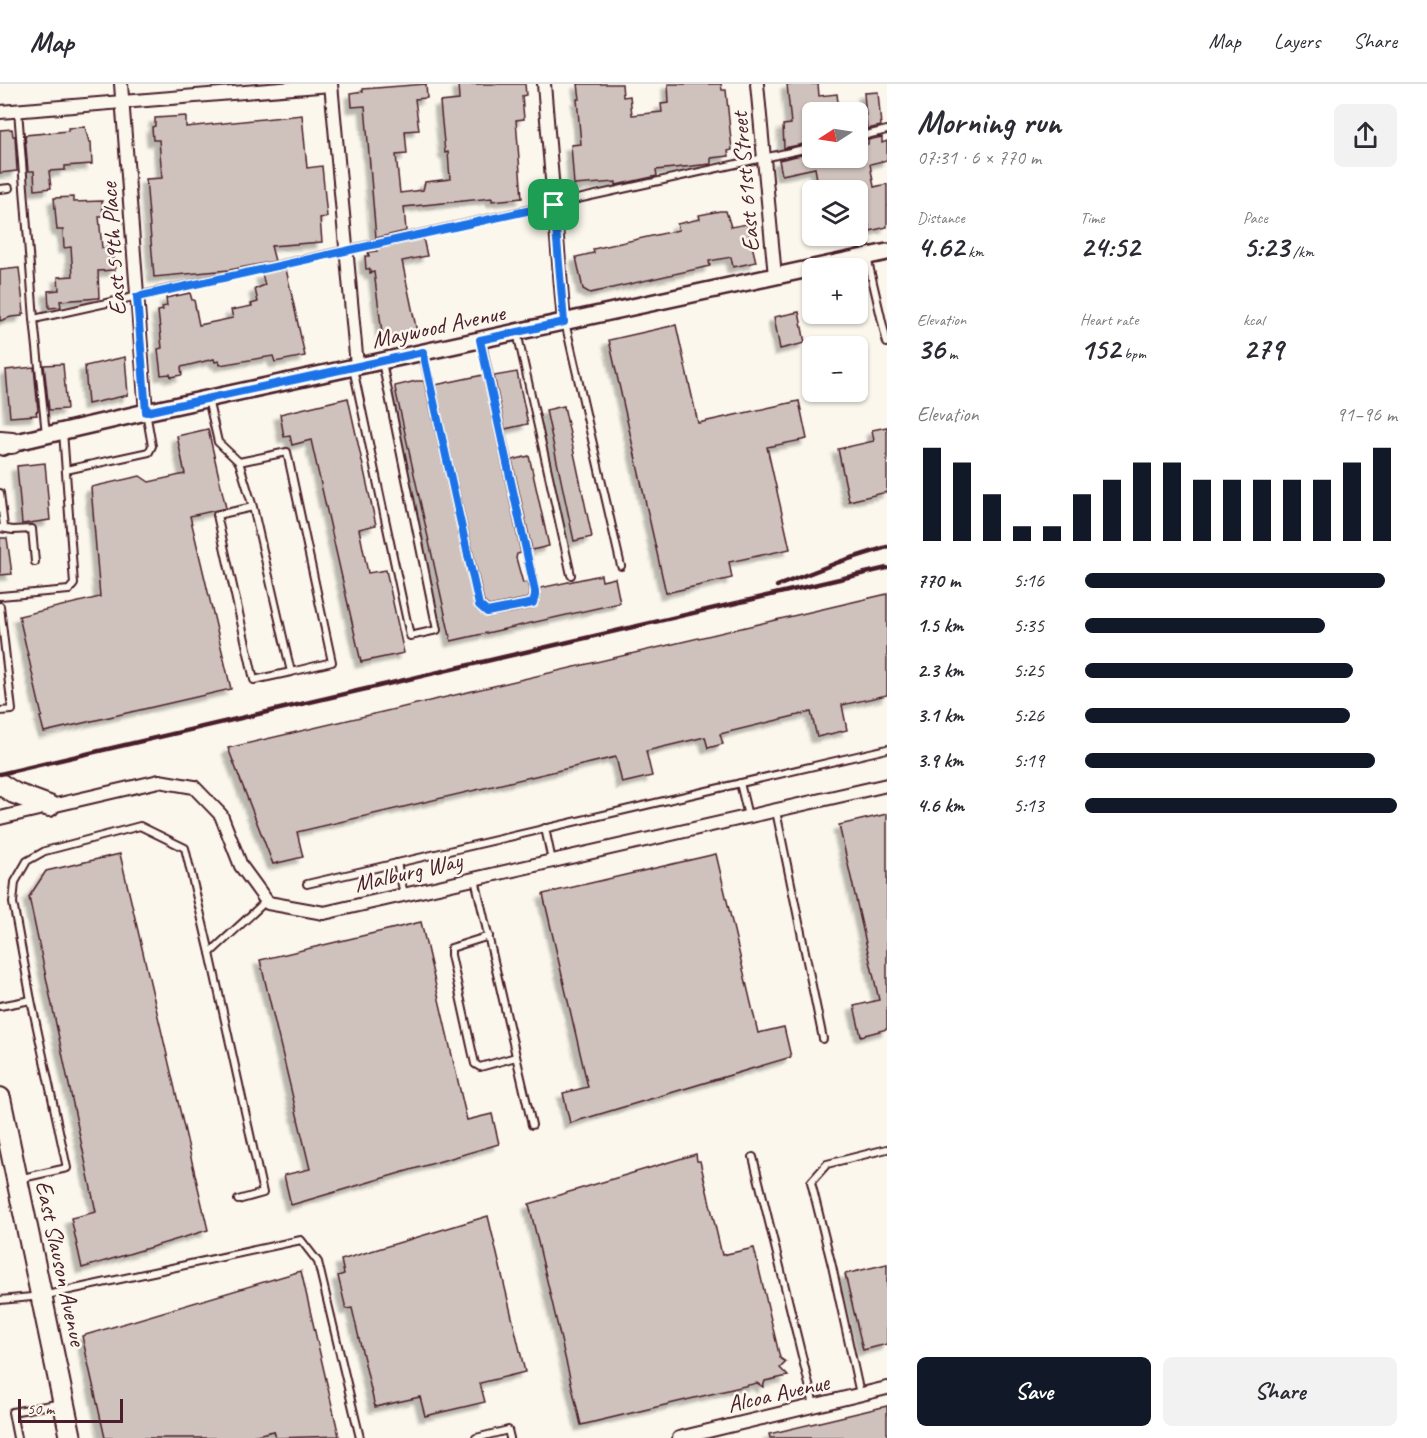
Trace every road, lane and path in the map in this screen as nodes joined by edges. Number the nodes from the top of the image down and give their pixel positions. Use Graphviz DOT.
graph roads {
  1 [pos="121,84"];
  2 [pos="331,84"];
  3 [pos="544,84"];
  4 [pos="758,84"];
  5 [pos="123,102"];
  6 [pos="18,110"];
  7 [pos="0,112"];
  8 [pos="887,130"];
  9 [pos="868,135"];
  10 [pos="802,149"];
  11 [pos="764,158"];
  12 [pos="9,188"];
  13 [pos="0,189"];
  14 [pos="554,205"];
  15 [pos="346,249"];
  16 [pos="887,252"];
  17 [pos="866,256"];
  18 [pos="775,276"];
  19 [pos="137,297"];
  20 [pos="34,319"];
  21 [pos="564,322"];
  22 [pos="516,332"];
  23 [pos="480,340"];
  24 [pos="887,343"];
  25 [pos="423,352"];
  26 [pos="381,361"];
  27 [pos="355,367"];
  28 [pos="208,399"];
  29 [pos="146,412"];
  30 [pos="63,431"];
  31 [pos="46,435"];
  32 [pos="4,444"];
  33 [pos="239,462"];
  34 [pos="66,470"];
  35 [pos="0,493"];
  36 [pos="253,507"];
  37 [pos="2,528"];
  38 [pos="35,562"];
  39 [pos="621,566"];
  40 [pos="571,575"];
  41 [pos="0,596"];
  42 [pos="0,606"];
  43 [pos="291,672"];
  44 [pos="0,711"];
  45 [pos="887,749"];
  46 [pos="740,783"];
  47 [pos="0,784"];
  48 [pos="887,785"];
  49 [pos="49,806"];
  50 [pos="776,810"];
  51 [pos="748,816"];
  52 [pos="0,818"];
  53 [pos="545,828"];
  54 [pos="552,861"];
  55 [pos="397,863"];
  56 [pos="475,879"];
  57 [pos="307,884"];
  58 [pos="404,895"];
  59 [pos="266,901"];
  60 [pos="489,936"];
  61 [pos="210,953"];
  62 [pos="31,1000"];
  63 [pos="0,1006"];
  64 [pos="823,1039"];
  65 [pos="516,1057"];
  66 [pos="0,1101"];
  67 [pos="532,1125"];
  68 [pos="3,1129"];
  69 [pos="887,1149"];
  70 [pos="753,1157"];
  71 [pos="17,1180"];
  72 [pos="238,1200"];
  73 [pos="42,1296"];
  74 [pos="0,1300"];
  75 [pos="887,1388"];
  76 [pos="860,1395"];
  77 [pos="64,1403"];
  78 [pos="814,1406"];
  79 [pos="17,1438"];
  80 [pos="71,1438"];
  81 [pos="360,1438"];
  82 [pos="476,1438"];
  83 [pos="510,1438"];
  84 [pos="679,1438"];
  1 -- 5 [label="street, East 59th Place"];
  2 -- 5 [label="street"];
  2 -- 15 [label="street"];
  3 -- 14 [label="street"];
  4 -- 11 [label="street, East 61st Street"];
  5 -- 6 [label="street"];
  5 -- 19 [label="street, East 59th Place"];
  6 -- 7 [label="street"];
  6 -- 20 [label="lane"];
  8 -- 9 [label="lane"];
  10 -- 11 [label="lane"];
  11 -- 14 [label="lane"];
  11 -- 18 [label="street, East 61st Street"];
  12 -- 13 [label="lane"];
  14 -- 15 [label="lane"];
  14 -- 21 [label="street"];
  15 -- 19 [label="lane"];
  15 -- 27 [label="street"];
  16 -- 17 [label="street, Maywood Avenue"];
  17 -- 18 [label="street, Maywood Avenue"];
  17 -- 24 [label="lane"];
  18 -- 21 [label="street, Maywood Avenue"];
  19 -- 20 [label="lane"];
  19 -- 29 [label="street, East 59th Place"];
  20 -- 31 [label="lane"];
  21 -- 22 [label="street, Maywood Avenue"];
  21 -- 39 [label="lane"];
  22 -- 23 [label="street, Maywood Avenue"];
  22 -- 40 [label="lane"];
  23 -- 25 [label="street, Maywood Avenue"];
  23 -- 25 [label="lane"];
  25 -- 26 [label="street, Maywood Avenue"];
  26 -- 27 [label="street, Maywood Avenue"];
  26 -- 27 [label="lane"];
  27 -- 28 [label="street, Maywood Avenue"];
  28 -- 29 [label="street, Maywood Avenue"];
  28 -- 33 [label="lane"];
  29 -- 30 [label="street, Maywood Avenue"];
  29 -- 34 [label="lane"];
  30 -- 31 [label="street, Maywood Avenue"];
  30 -- 34 [label="lane"];
  31 -- 32 [label="street, Maywood Avenue"];
  33 -- 36 [label="lane"];
  33 -- 43 [label="lane"];
  34 -- 41 [label="lane"];
  35 -- 37 [label="lane"];
  36 -- 43 [label="lane"];
  36 -- 43 [label="lane"];
  37 -- 38 [label="lane"];
  42 -- 44 [label="lane"];
  45 -- 46 [label="lane"];
  46 -- 51 [label="lane"];
  46 -- 53 [label="lane"];
  47 -- 49 [label="main road"];
  48 -- 50 [label="street, Malburg Way"];
  49 -- 52 [label="street"];
  49 -- 59 [label="street"];
  50 -- 51 [label="street, Malburg Way"];
  50 -- 64 [label="lane"];
  51 -- 54 [label="street, Malburg Way"];
  53 -- 54 [label="lane"];
  53 -- 55 [label="lane"];
  54 -- 56 [label="street, Malburg Way"];
  55 -- 57 [label="lane"];
  55 -- 58 [label="lane"];
  56 -- 58 [label="street, Malburg Way"];
  56 -- 60 [label="lane"];
  58 -- 59 [label="street, Malburg Way"];
  59 -- 61 [label="lane"];
  60 -- 65 [label="lane"];
  60 -- 65 [label="lane"];
  61 -- 62 [label="lane"];
  61 -- 72 [label="lane"];
  62 -- 63 [label="lane"];
  62 -- 71 [label="lane"];
  65 -- 67 [label="lane"];
  66 -- 68 [label="main road, East Slauson Avenue"];
  68 -- 71 [label="main road, East Slauson Avenue"];
  69 -- 76 [label="lane"];
  70 -- 78 [label="lane"];
  71 -- 73 [label="main road, East Slauson Avenue"];
  73 -- 74 [label="lane"];
  73 -- 77 [label="main road, East Slauson Avenue"];
  73 -- 81 [label="lane"];
  75 -- 76 [label="street, Alcoa Avenue"];
  76 -- 78 [label="street, Alcoa Avenue"];
  77 -- 79 [label="lane"];
  77 -- 80 [label="main road, East Slauson Avenue"];
  78 -- 84 [label="street, Alcoa Avenue"];
  82 -- 83 [label="lane"];
}
